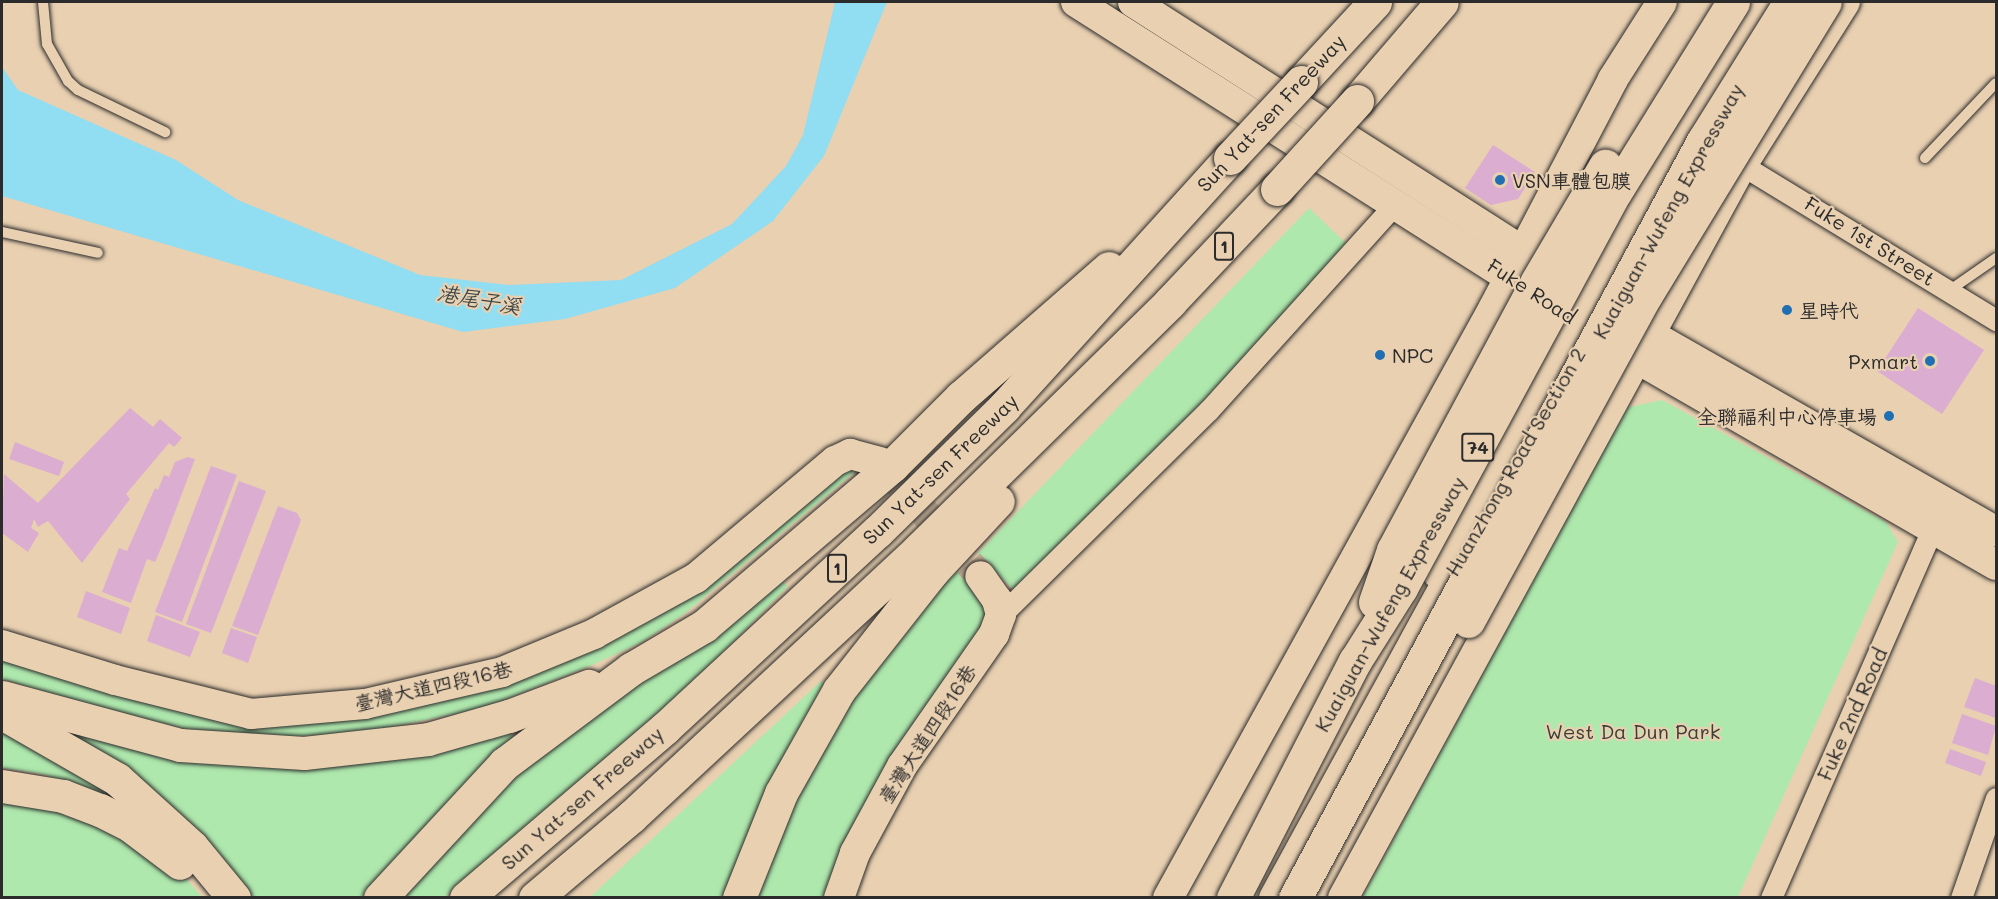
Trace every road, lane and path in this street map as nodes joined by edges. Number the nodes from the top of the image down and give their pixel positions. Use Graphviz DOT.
graph roads {
  1 [pos="43,2"];
  2 [pos="1076,2"];
  3 [pos="1133,2"];
  4 [pos="1375,2"];
  5 [pos="1442,2"];
  6 [pos="1662,2"];
  7 [pos="1708,2"];
  8 [pos="1733,2"];
  9 [pos="1765,2"];
  10 [pos="1784,2"];
  11 [pos="1790,2"];
  12 [pos="1825,2"];
  13 [pos="1845,2"];
  14 [pos="1996,83"];
  15 [pos="165,132"];
  16 [pos="1925,158"];
  17 [pos="1742,165"];
  18 [pos="1394,205"];
  19 [pos="1180,209"];
  20 [pos="2,232"];
  21 [pos="98,253"];
  22 [pos="1996,258"];
  23 [pos="1516,263"];
  24 [pos="1950,290"];
  25 [pos="1170,302"];
  26 [pos="1591,312"];
  27 [pos="1996,320"];
  28 [pos="1642,347"];
  29 [pos="880,462"];
  30 [pos="1932,530"];
  31 [pos="1996,532"];
  32 [pos="1996,565"];
  33 [pos="980,576"];
  34 [pos="1001,615"];
  35 [pos="2,645"];
  36 [pos="1355,661"];
  37 [pos="631,669"];
  38 [pos="2,697"];
  39 [pos="2,713"];
  40 [pos="2,786"];
  41 [pos="1996,798"];
  42 [pos="1341,812"];
  43 [pos="216,897"];
  44 [pos="234,897"];
  45 [pos="380,897"];
  46 [pos="466,897"];
  47 [pos="535,897"];
  48 [pos="739,897"];
  49 [pos="839,897"];
  50 [pos="1168,897"];
  51 [pos="1233,897"];
  52 [pos="1259,897"];
  53 [pos="1274,897"];
  54 [pos="1295,897"];
  55 [pos="1343,897"];
  56 [pos="1771,897"];
  57 [pos="1961,897"];
  1 -- 15 [label="lane"];
  2 -- 18 [label="street, Fuke Road"];
  3 -- 23 [label="street, Fuke Road"];
  4 -- 19 [label="highway, Sun Yat-sen Freeway / 1, bridge"];
  5 -- 25 [label="highway, Sun Yat-sen Freeway / 1, bridge"];
  6 -- 23 [label="street"];
  7 -- 36 [label="highway, 74, bridge"];
  8 -- 36 [label="highway, Kuaiguan-Wufeng Expressway / 74, bridge"];
  9 -- 26 [label="street, Huanzhong Road Section 2"];
  10 -- 26 [label="street, Huanzhong Road Section 2"];
  11 -- 42 [label="highway, Kuaiguan-Wufeng Expressway, bridge"];
  12 -- 42 [label="highway, bridge"];
  13 -- 17 [label="street"];
  14 -- 16 [label="lane"];
  17 -- 24 [label="street, Fuke 1st Street"];
  17 -- 28 [label="street"];
  18 -- 23 [label="street, Fuke Road"];
  18 -- 34 [label="street"];
  19 -- 37 [label="highway"];
  19 -- 46 [label="highway, Sun Yat-sen Freeway / 1"];
  20 -- 21 [label="lane"];
  22 -- 24 [label="lane"];
  23 -- 26 [label="street, Fuke Road"];
  23 -- 50 [label="street"];
  24 -- 27 [label="street, Fuke 1st Street"];
  25 -- 47 [label="highway, Sun Yat-sen Freeway / 1"];
  25 -- 48 [label="highway"];
  26 -- 28 [label="street, Fuke Road"];
  26 -- 52 [label="street, Huanzhong Road Section 2"];
  26 -- 53 [label="street, Huanzhong Road Section 2"];
  28 -- 30 [label="street, Fuke Road"];
  28 -- 31 [label="street, Fuke Road"];
  28 -- 55 [label="street"];
  29 -- 35 [label="street, 臺灣大道四段16巷"];
  30 -- 32 [label="street, Fuke Road"];
  30 -- 56 [label="street, Fuke 2nd Road"];
  33 -- 34 [label="street"];
  34 -- 49 [label="street, 臺灣大道四段16巷"];
  36 -- 51 [label="highway, Kuaiguan-Wufeng Expressway / 74, bridge"];
  37 -- 38 [label="highway"];
  37 -- 45 [label="highway"];
  39 -- 44 [label="highway"];
  40 -- 43 [label="highway"];
  41 -- 57 [label="street"];
  42 -- 54 [label="highway, Kuaiguan-Wufeng Expressway, bridge"];
}
